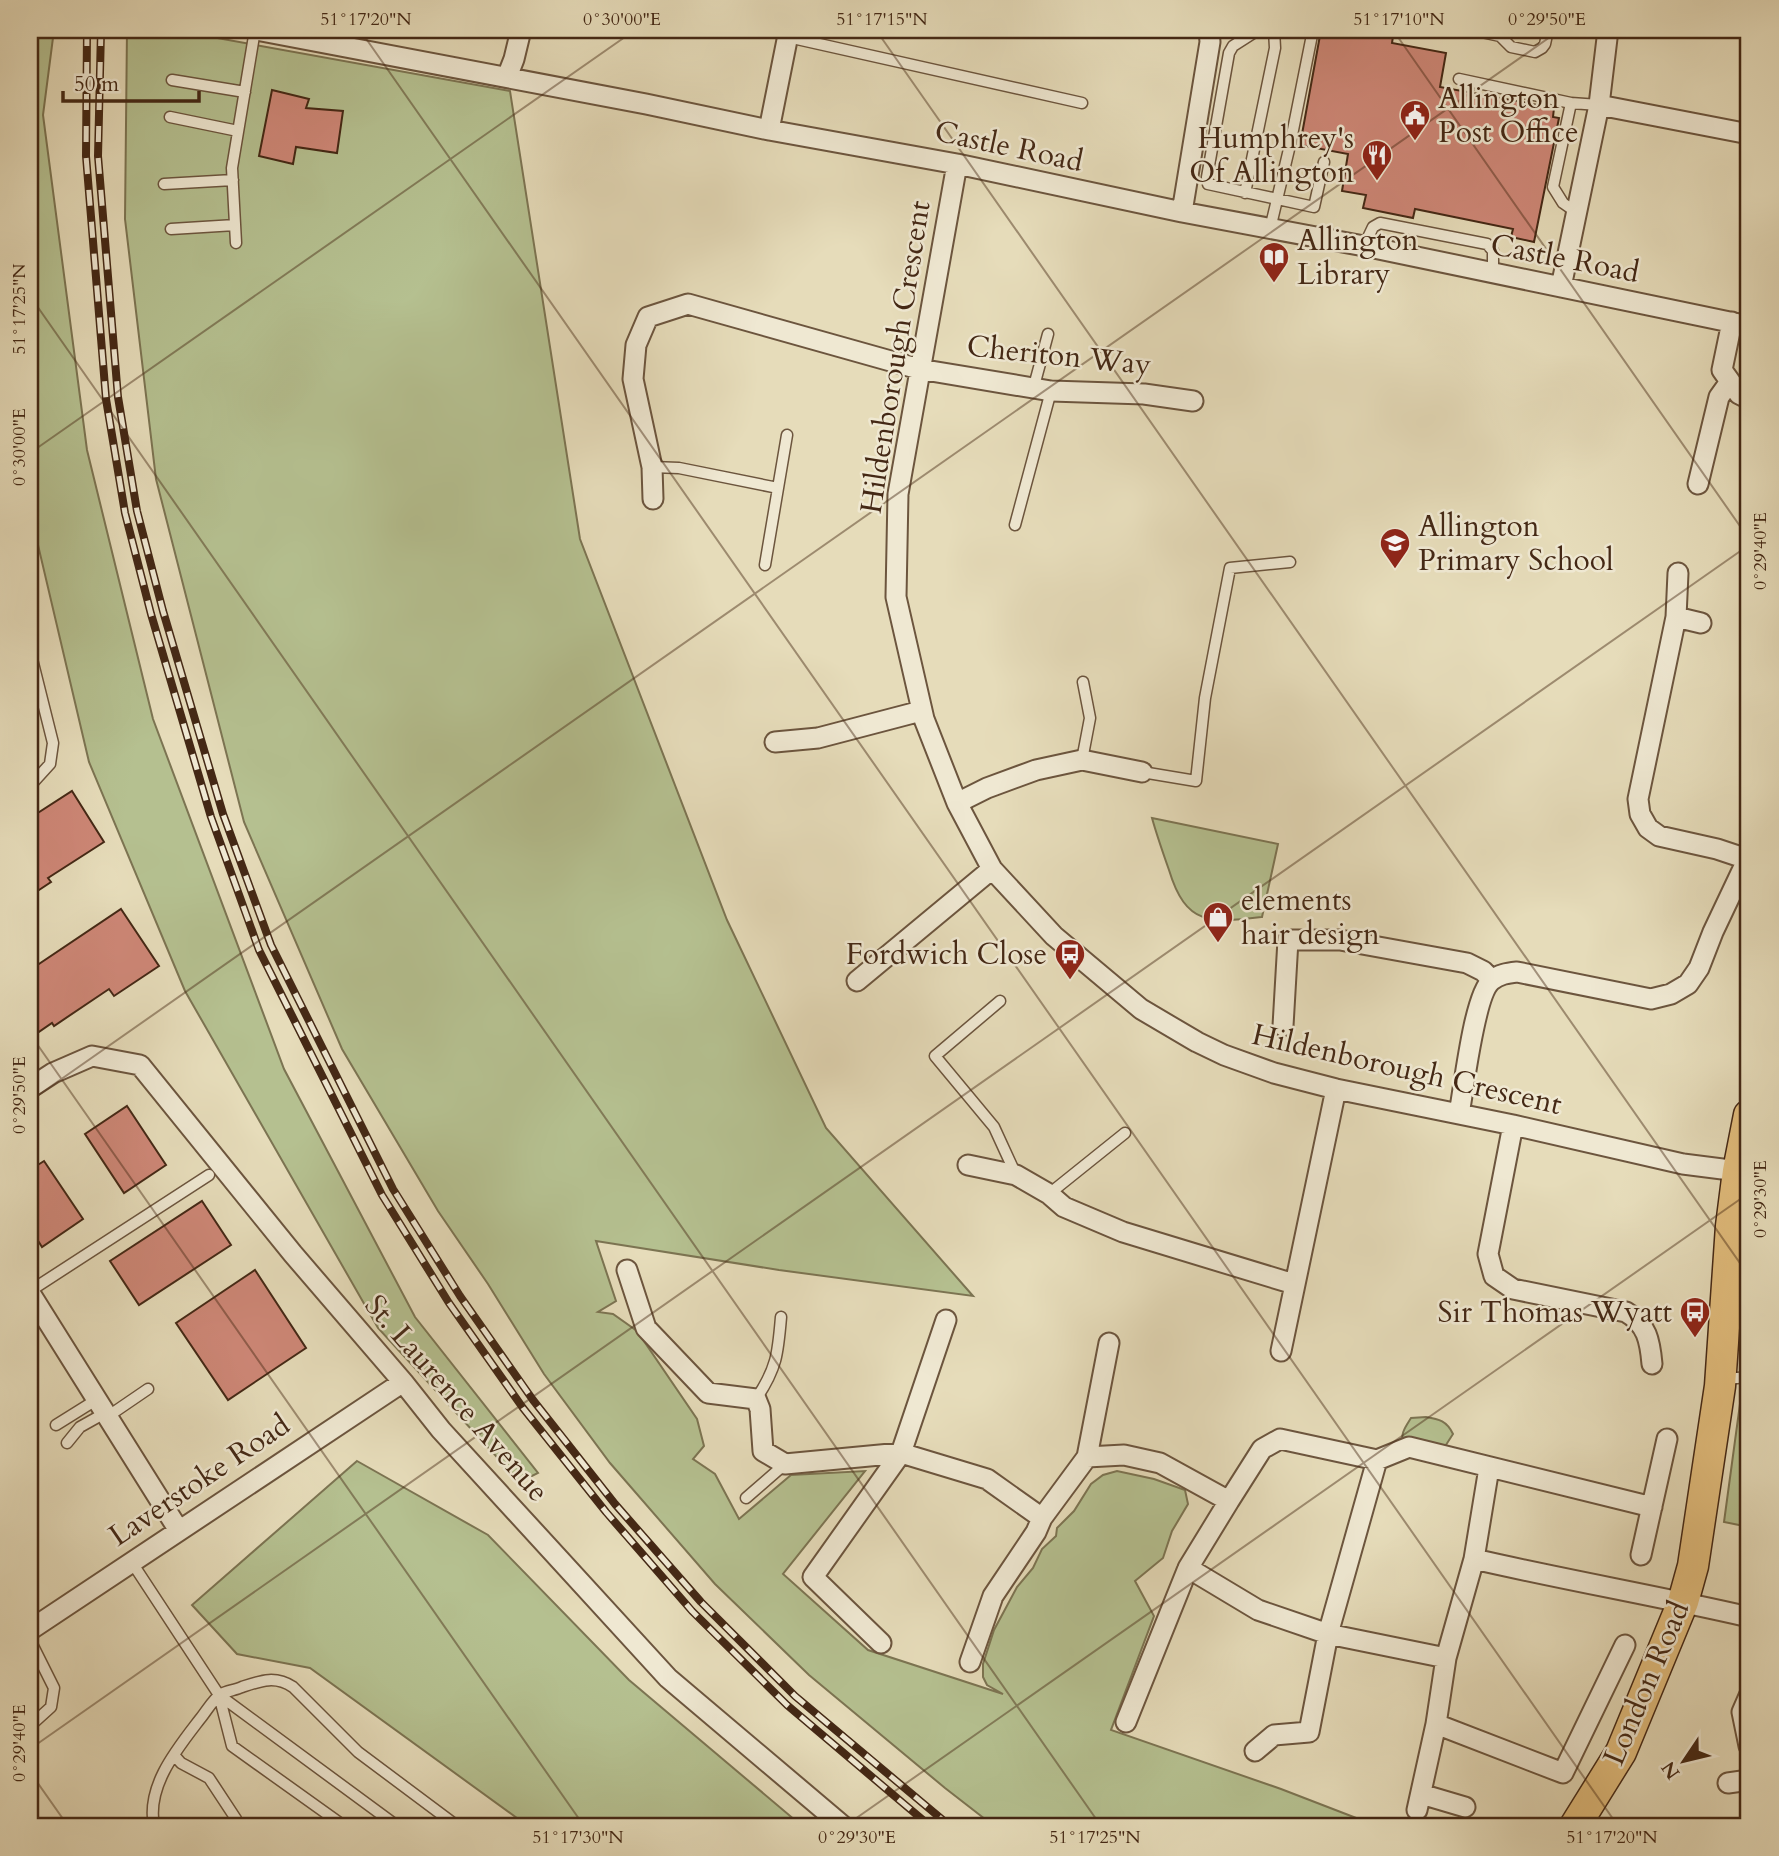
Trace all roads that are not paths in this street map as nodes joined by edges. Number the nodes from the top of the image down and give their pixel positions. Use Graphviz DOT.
graph roads {
  1 [pos="256,30"];
  2 [pos="521,30"];
  3 [pos="1209,30"];
  4 [pos="1258,30"];
  5 [pos="1274,30"];
  6 [pos="1313,30"];
  7 [pos="1472,30"];
  8 [pos="1548,30"];
  9 [pos="1608,30"];
  10 [pos="789,33"];
  11 [pos="507,77"];
  12 [pos="1459,79"];
  13 [pos="172,80"];
  14 [pos="245,92"];
  15 [pos="1082,103"];
  16 [pos="1571,103"];
  17 [pos="1599,105"];
  18 [pos="170,117"];
  19 [pos="769,130"];
  20 [pos="238,131"];
  21 [pos="1749,134"];
  22 [pos="1324,162"];
  23 [pos="957,164"];
  24 [pos="233,180"];
  25 [pos="164,184"];
  26 [pos="1245,193"];
  27 [pos="1277,199"];
  28 [pos="1182,212"];
  29 [pos="1576,212"];
  30 [pos="235,225"];
  31 [pos="171,229"];
  32 [pos="1270,229"];
  33 [pos="236,243"];
  34 [pos="1364,247"];
  35 [pos="1493,274"];
  36 [pos="1561,287"];
  37 [pos="1741,324"];
  38 [pos="1048,334"];
  39 [pos="919,369"];
  40 [pos="1729,383"];
  41 [pos="1042,389"];
  42 [pos="1749,399"];
  43 [pos="1193,401"];
  44 [pos="787,435"];
  45 [pos="652,467"];
  46 [pos="1698,484"];
  47 [pos="778,488"];
  48 [pos="653,499"];
  49 [pos="1015,525"];
  50 [pos="1290,562"];
  51 [pos="765,565"];
  52 [pos="1678,573"];
  53 [pos="1676,617"];
  54 [pos="1701,623"];
  55 [pos="30,651"];
  56 [pos="1083,682"];
  57 [pos="921,711"];
  58 [pos="775,742"];
  59 [pos="1082,760"];
  60 [pos="1142,772"];
  61 [pos="30,786"];
  62 [pos="957,803"];
  63 [pos="1748,857"];
  64 [pos="992,869"];
  65 [pos="1492,980"];
  66 [pos="857,981"];
  67 [pos="1000,1001"];
  68 [pos="1283,1026"];
  69 [pos="30,1088"];
  70 [pos="1336,1089"];
  71 [pos="1459,1114"];
  72 [pos="1749,1115"];
  73 [pos="1513,1125"];
  74 [pos="1125,1133"];
  75 [pos="968,1165"];
  76 [pos="1738,1171"];
  77 [pos="209,1175"];
  78 [pos="1016,1175"];
  79 [pos="1049,1194"];
  80 [pos="627,1270"];
  81 [pos="1294,1284"];
  82 [pos="30,1292"];
  83 [pos="781,1317"];
  84 [pos="946,1320"];
  85 [pos="1109,1343"];
  86 [pos="1281,1351"];
  87 [pos="1652,1364"];
  88 [pos="1735,1378"];
  89 [pos="403,1381"];
  90 [pos="148,1389"];
  91 [pos="756,1399"];
  92 [pos="103,1410"];
  93 [pos="56,1425"];
  94 [pos="1667,1439"];
  95 [pos="67,1443"];
  96 [pos="901,1453"];
  97 [pos="1087,1457"];
  98 [pos="1377,1460"];
  99 [pos="785,1464"];
  100 [pos="1489,1468"];
  101 [pos="746,1498"];
  102 [pos="1229,1501"];
  103 [pos="1651,1507"];
  104 [pos="1042,1518"];
  105 [pos="178,1529"];
  106 [pos="1641,1555"];
  107 [pos="1474,1559"];
  108 [pos="131,1561"];
  109 [pos="1188,1568"];
  110 [pos="1683,1602"];
  111 [pos="1749,1618"];
  112 [pos="30,1630"];
  113 [pos="1328,1634"];
  114 [pos="30,1640"];
  115 [pos="881,1643"];
  116 [pos="1625,1645"];
  117 [pos="1446,1658"];
  118 [pos="970,1662"];
  119 [pos="219,1695"];
  120 [pos="1749,1696"];
  121 [pos="1126,1722"];
  122 [pos="31,1723"];
  123 [pos="1436,1724"];
  124 [pos="1749,1746"];
  125 [pos="1255,1751"];
  126 [pos="174,1755"];
  127 [pos="1749,1780"];
  128 [pos="1728,1783"];
  129 [pos="1465,1807"];
  130 [pos="236,1819"];
  131 [pos="154,1826"];
  132 [pos="344,1826"];
  133 [pos="397,1826"];
  134 [pos="457,1826"];
  135 [pos="842,1826"];
  136 [pos="1575,1826"];
  1 -- 11 [label="street, Castle Road"];
  1 -- 14 [label="lane"];
  2 -- 11 [label="street"];
  3 -- 28 [label="street"];
  4 -- 26 [label="lane"];
  5 -- 26 [label="lane"];
  6 -- 27 [label="lane"];
  7 -- 8 [label="lane"];
  9 -- 17 [label="street"];
  10 -- 15 [label="lane"];
  10 -- 19 [label="street"];
  11 -- 19 [label="street, Castle Road"];
  12 -- 16 [label="lane"];
  13 -- 14 [label="lane"];
  14 -- 20 [label="lane"];
  16 -- 17 [label="lane"];
  16 -- 29 [label="lane"];
  17 -- 21 [label="street"];
  17 -- 29 [label="street"];
  18 -- 20 [label="lane"];
  19 -- 23 [label="street, Castle Road"];
  20 -- 24 [label="lane"];
  22 -- 27 [label="lane"];
  23 -- 28 [label="street, Castle Road"];
  23 -- 39 [label="street, Hildenborough Crescent"];
  24 -- 25 [label="lane"];
  24 -- 30 [label="lane"];
  26 -- 27 [label="lane"];
  27 -- 32 [label="lane"];
  28 -- 32 [label="street, Castle Road"];
  29 -- 36 [label="street"];
  30 -- 31 [label="lane"];
  30 -- 33 [label="lane"];
  32 -- 34 [label="street, Castle Road"];
  34 -- 35 [label="street, Castle Road"];
  34 -- 35 [label="lane"];
  35 -- 36 [label="street, Castle Road"];
  36 -- 37 [label="street, Castle Road"];
  37 -- 40 [label="street"];
  38 -- 41 [label="lane"];
  39 -- 41 [label="street, Cheriton Way"];
  39 -- 45 [label="street, Cheriton Way"];
  39 -- 57 [label="street, Hildenborough Crescent"];
  40 -- 42 [label="street"];
  40 -- 46 [label="street"];
  41 -- 43 [label="street, Cheriton Way"];
  41 -- 49 [label="lane"];
  44 -- 47 [label="lane"];
  45 -- 47 [label="lane"];
  45 -- 48 [label="street"];
  47 -- 51 [label="lane"];
  50 -- 60 [label="lane"];
  52 -- 53 [label="street"];
  53 -- 54 [label="street"];
  53 -- 63 [label="street"];
  55 -- 61 [label="lane"];
  56 -- 59 [label="lane"];
  57 -- 58 [label="street"];
  57 -- 62 [label="street, Hildenborough Crescent"];
  59 -- 60 [label="street"];
  59 -- 62 [label="street"];
  62 -- 64 [label="street, Hildenborough Crescent"];
  63 -- 65 [label="street"];
  64 -- 66 [label="street"];
  64 -- 70 [label="street, Hildenborough Crescent"];
  65 -- 68 [label="street"];
  65 -- 71 [label="street"];
  67 -- 78 [label="lane"];
  69 -- 89 [label="street, St. Laurence Avenue"];
  70 -- 71 [label="street, Hildenborough Crescent"];
  70 -- 81 [label="street"];
  71 -- 73 [label="street, Hildenborough Crescent"];
  72 -- 76 [label="main road, London Road"];
  73 -- 76 [label="street, Hildenborough Crescent"];
  73 -- 87 [label="street"];
  74 -- 79 [label="lane"];
  75 -- 78 [label="street"];
  76 -- 88 [label="main road, London Road"];
  77 -- 82 [label="lane"];
  78 -- 79 [label="street"];
  79 -- 81 [label="street"];
  80 -- 91 [label="street"];
  81 -- 86 [label="street"];
  82 -- 92 [label="street"];
  83 -- 91 [label="lane"];
  84 -- 96 [label="street"];
  85 -- 97 [label="street"];
  88 -- 110 [label="main road, London Road"];
  89 -- 105 [label="street, Laverstoke Road"];
  89 -- 135 [label="street, St. Laurence Avenue"];
  90 -- 92 [label="lane"];
  91 -- 99 [label="street"];
  92 -- 93 [label="lane"];
  92 -- 95 [label="lane"];
  92 -- 105 [label="street"];
  94 -- 103 [label="street"];
  96 -- 99 [label="street"];
  96 -- 104 [label="street"];
  96 -- 115 [label="street"];
  97 -- 102 [label="street"];
  97 -- 104 [label="street"];
  98 -- 100 [label="street"];
  98 -- 102 [label="street"];
  98 -- 113 [label="street"];
  99 -- 101 [label="lane"];
  100 -- 103 [label="street"];
  100 -- 107 [label="street"];
  102 -- 109 [label="street"];
  103 -- 106 [label="street"];
  104 -- 118 [label="street"];
  105 -- 108 [label="street, Laverstoke Road"];
  107 -- 110 [label="street"];
  107 -- 117 [label="street"];
  108 -- 112 [label="street, Laverstoke Road"];
  108 -- 119 [label="lane"];
  109 -- 113 [label="street"];
  109 -- 121 [label="street"];
  110 -- 111 [label="street"];
  110 -- 136 [label="main road, London Road"];
  113 -- 117 [label="street"];
  113 -- 125 [label="street"];
  114 -- 122 [label="lane"];
  116 -- 123 [label="street"];
  117 -- 123 [label="street"];
  119 -- 126 [label="lane"];
  119 -- 132 [label="lane"];
  119 -- 133 [label="lane"];
  119 -- 134 [label="lane"];
  120 -- 124 [label="street"];
  123 -- 129 [label="street"];
  126 -- 130 [label="lane"];
  126 -- 131 [label="lane"];
  127 -- 128 [label="street"];
}
